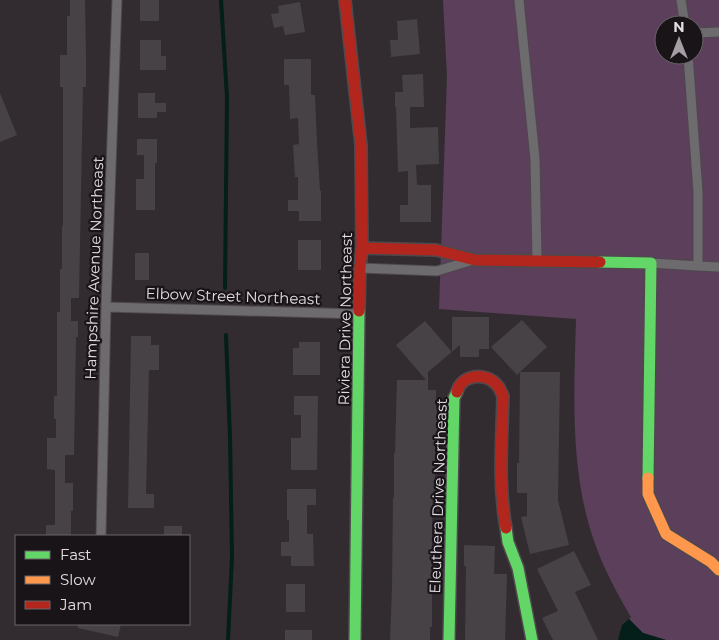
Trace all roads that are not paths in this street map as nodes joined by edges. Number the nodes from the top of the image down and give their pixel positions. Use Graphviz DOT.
graph roads {
  1 [pos="117,0"];
  2 [pos="345,0"];
  3 [pos="519,0"];
  4 [pos="681,0"];
  5 [pos="683,15"];
  6 [pos="719,32"];
  7 [pos="704,33"];
  8 [pos="689,65"];
  9 [pos="362,248"];
  10 [pos="475,260"];
  11 [pos="538,260"];
  12 [pos="651,263"];
  13 [pos="698,266"];
  14 [pos="719,267"];
  15 [pos="360,268"];
  16 [pos="106,307"];
  17 [pos="360,314"];
  18 [pos="101,535"];
  19 [pos="719,570"];
  20 [pos="355,640"];
  21 [pos="449,640"];
  22 [pos="532,640"];
  1 -- 16 [label="street, Hampshire Avenue Northeast"];
  2 -- 9 [label="street, Riviera Drive Northeast"];
  3 -- 11 [label="street"];
  4 -- 5 [label="street"];
  6 -- 7 [label="street"];
  8 -- 13 [label="street"];
  9 -- 10 [label="street"];
  9 -- 15 [label="street, Riviera Drive Northeast"];
  10 -- 11 [label="street"];
  10 -- 15 [label="street"];
  11 -- 12 [label="street"];
  12 -- 13 [label="street"];
  12 -- 19 [label="street"];
  13 -- 14 [label="street"];
  15 -- 17 [label="street, Riviera Drive Northeast"];
  16 -- 17 [label="street, Elbow Street Northeast"];
  16 -- 18 [label="street, Hampshire Avenue Northeast"];
  17 -- 20 [label="street, Riviera Drive Northeast"];
  21 -- 22 [label="street, Eleuthera Drive Northeast"];
}
